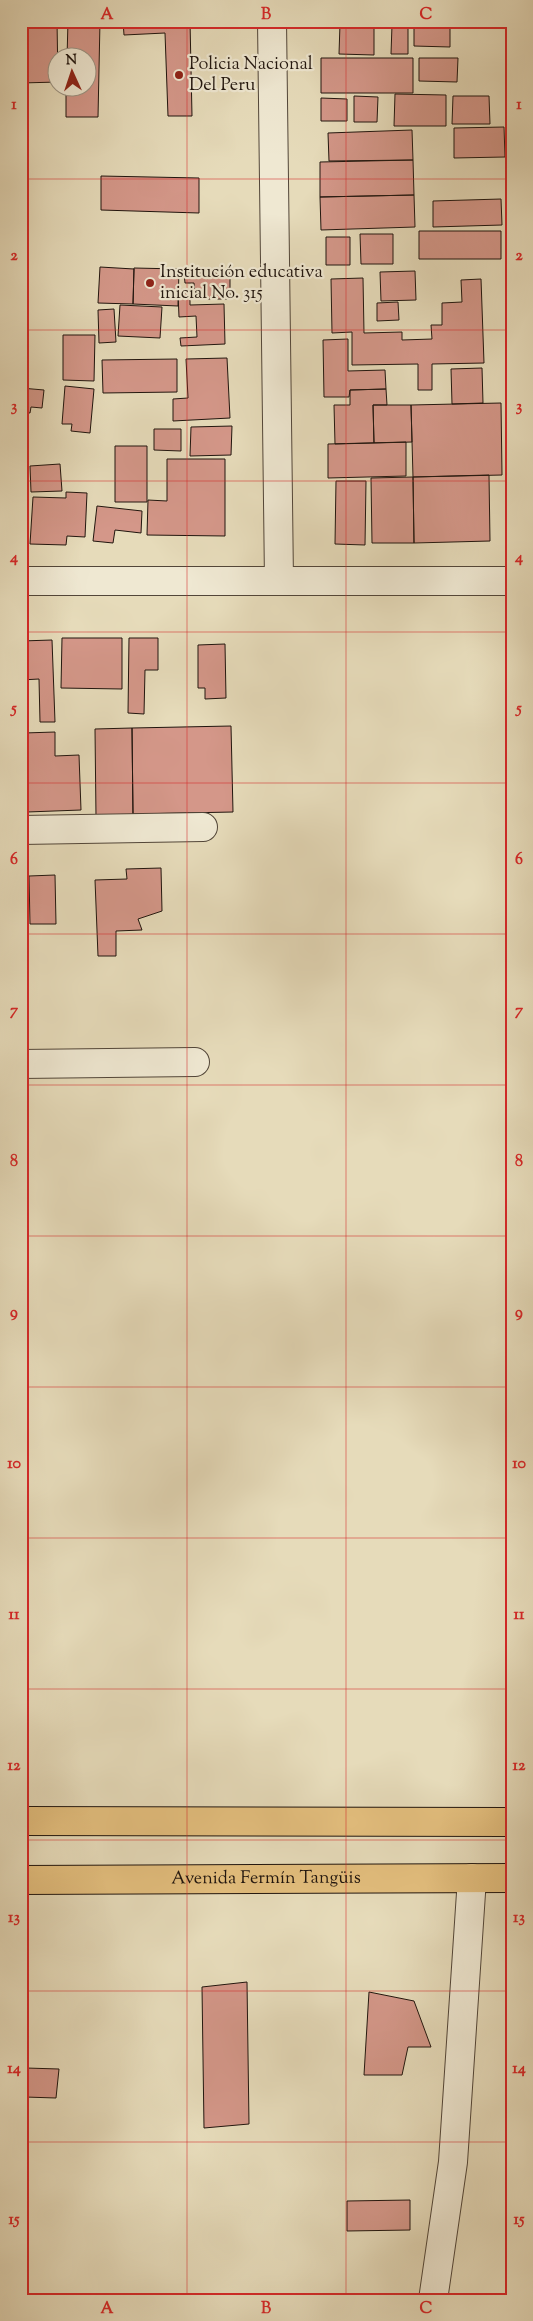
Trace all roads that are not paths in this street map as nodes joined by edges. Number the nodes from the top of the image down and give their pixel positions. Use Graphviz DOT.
graph roads {
  1 [pos="272,21"];
  2 [pos="21,581"];
  3 [pos="279,581"];
  4 [pos="512,581"];
  5 [pos="203,827"];
  6 [pos="21,830"];
  7 [pos="195,1062"];
  8 [pos="21,1064"];
  9 [pos="21,1821"];
  10 [pos="512,1822"];
  11 [pos="472,1878"];
  12 [pos="512,1878"];
  13 [pos="21,1880"];
  14 [pos="433,2300"];
  1 -- 3 [label="street"];
  2 -- 3 [label="street"];
  3 -- 4 [label="street"];
  5 -- 6 [label="street"];
  7 -- 8 [label="street"];
  9 -- 10 [label="main road"];
  11 -- 12 [label="main road, Avenida Fermín Tangüis"];
  11 -- 13 [label="main road, Avenida Fermín Tangüis"];
  11 -- 14 [label="street"];
}
